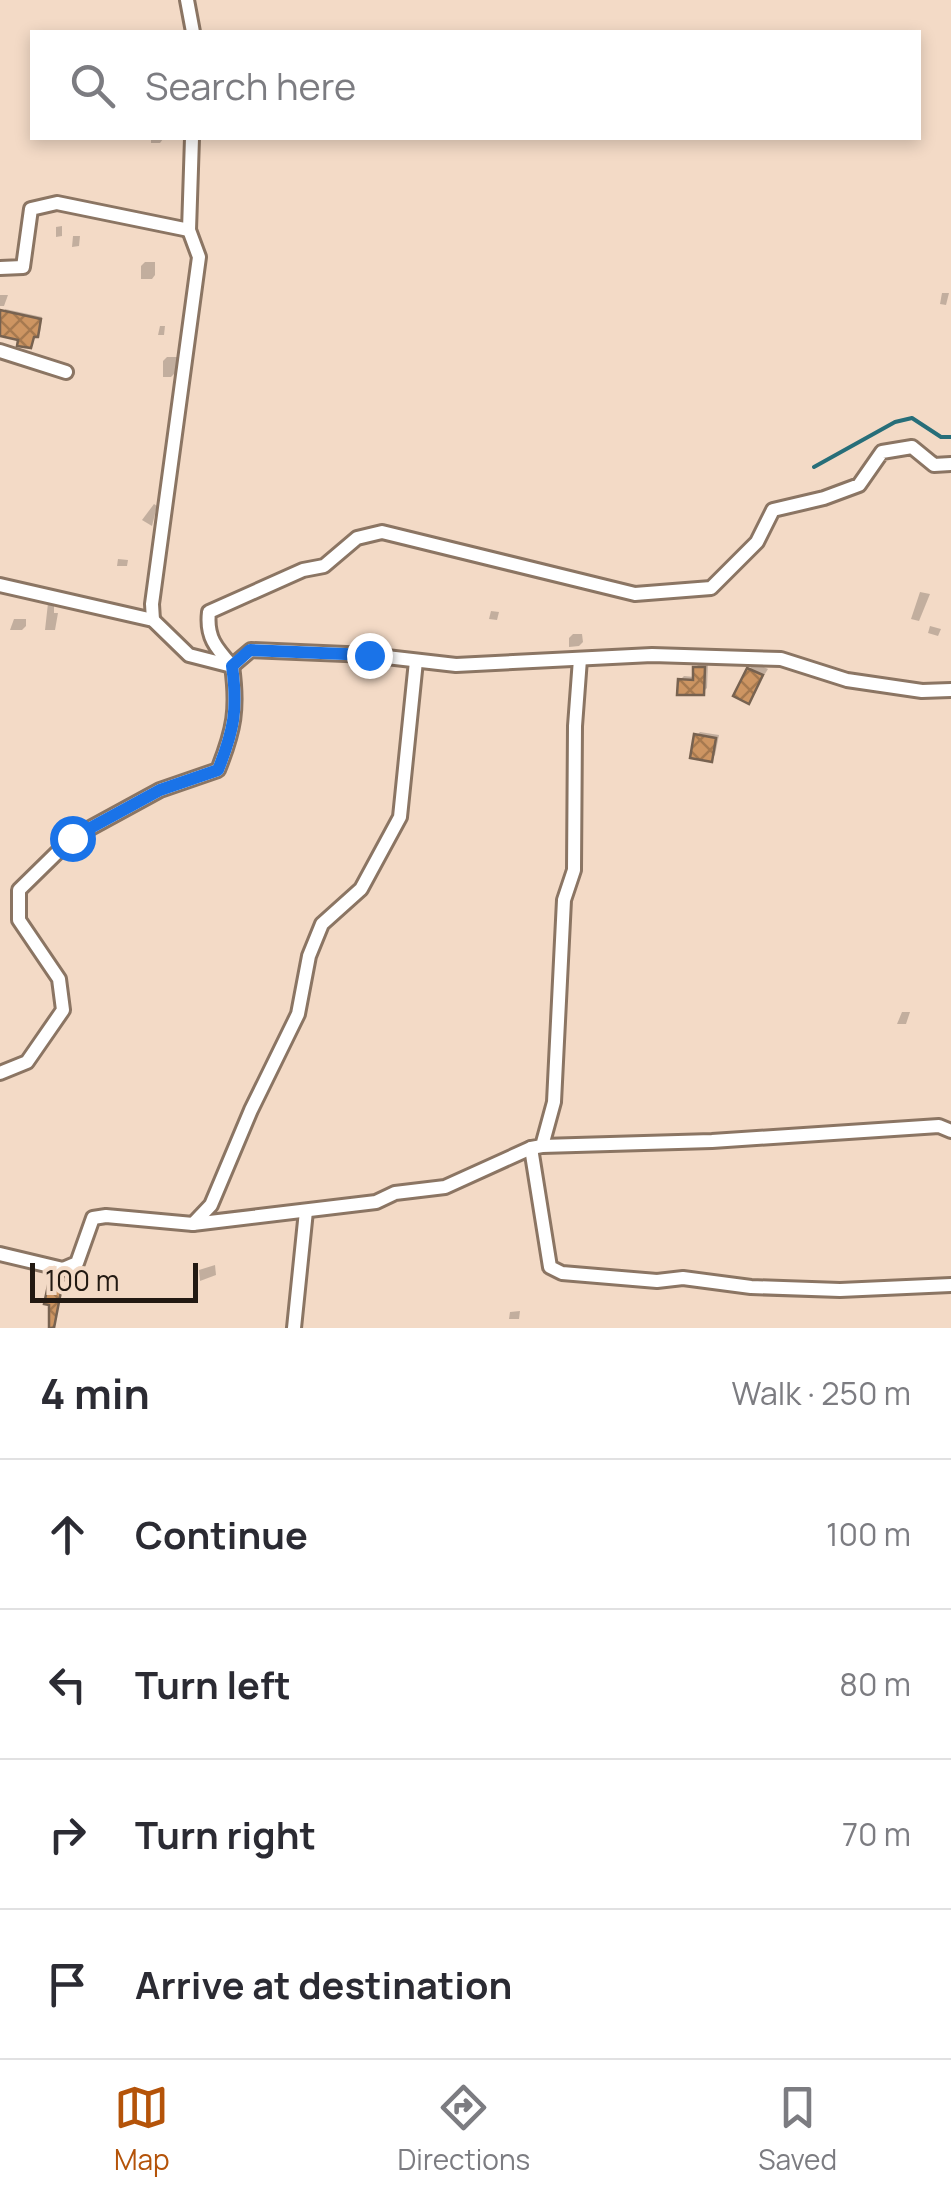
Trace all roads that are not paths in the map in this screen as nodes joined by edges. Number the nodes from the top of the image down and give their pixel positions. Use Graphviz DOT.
graph roads {
  1 [pos="187,0"];
  2 [pos="193,30"];
  3 [pos="192,140"];
  4 [pos="189,230"];
  5 [pos="0,268"];
  6 [pos="0,350"];
  7 [pos="66,372"];
  8 [pos="951,464"];
  9 [pos="0,585"];
  10 [pos="153,620"];
  11 [pos="580,659"];
  12 [pos="416,660"];
  13 [pos="232,666"];
  14 [pos="951,690"];
  15 [pos="0,1072"];
  16 [pos="951,1130"];
  17 [pos="536,1147"];
  18 [pos="306,1211"];
  19 [pos="192,1224"];
  20 [pos="0,1254"];
  21 [pos="951,1286"];
  22 [pos="294,1328"];
  1 -- 2 [label="street"];
  3 -- 4 [label="street"];
  4 -- 5 [label="street"];
  4 -- 10 [label="street"];
  6 -- 7 [label="street"];
  8 -- 13 [label="street"];
  9 -- 10 [label="street"];
  10 -- 13 [label="street"];
  11 -- 12 [label="street"];
  11 -- 14 [label="street"];
  11 -- 17 [label="street"];
  12 -- 13 [label="street"];
  12 -- 19 [label="street"];
  13 -- 15 [label="street"];
  16 -- 17 [label="street"];
  17 -- 18 [label="street"];
  17 -- 21 [label="street"];
  18 -- 19 [label="street"];
  18 -- 22 [label="street"];
  19 -- 20 [label="street"];
}
